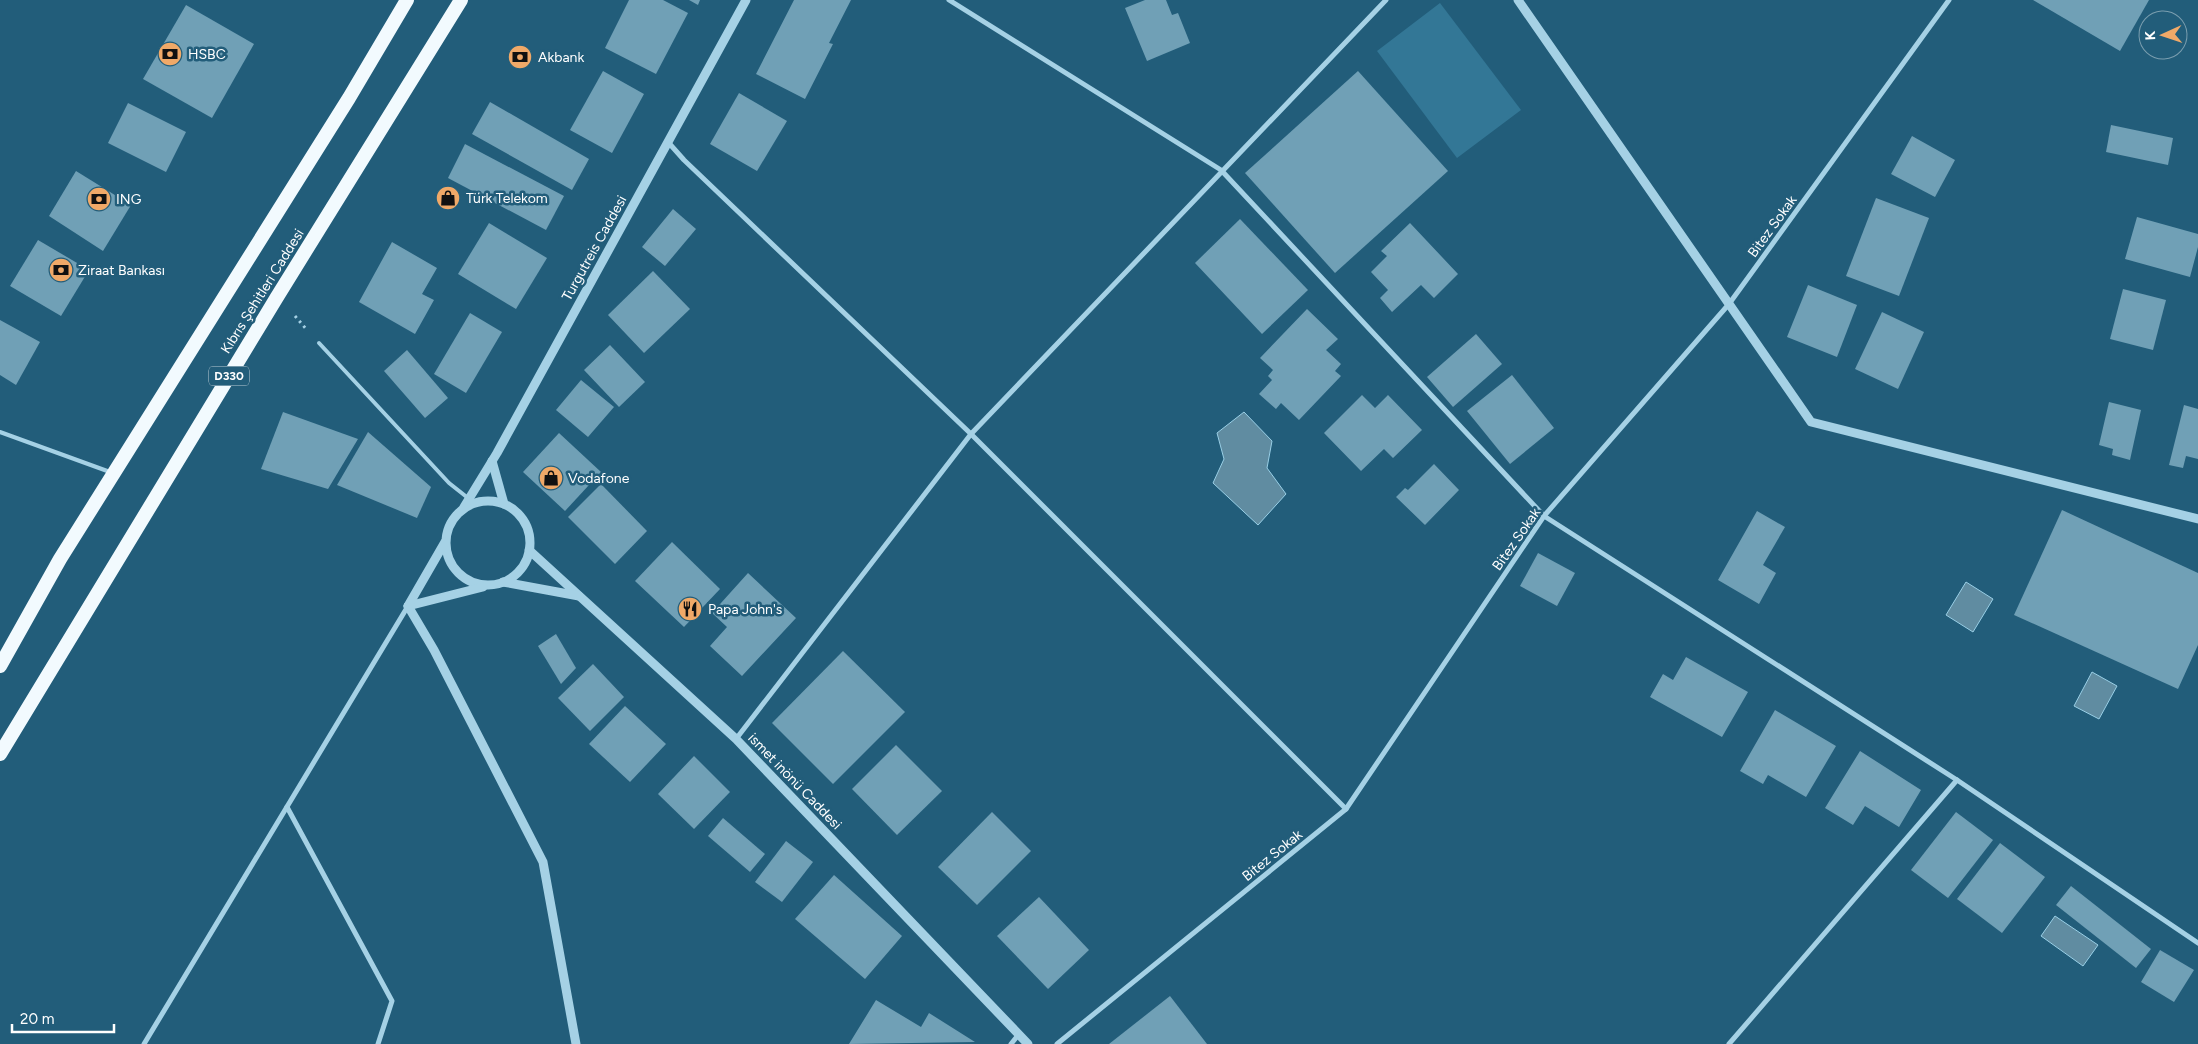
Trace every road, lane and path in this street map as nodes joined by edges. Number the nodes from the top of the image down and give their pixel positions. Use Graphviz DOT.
graph roads {
  1 [pos="407,0"];
  2 [pos="461,0"];
  3 [pos="746,0"];
  4 [pos="949,0"];
  5 [pos="1386,0"];
  6 [pos="1518,0"];
  7 [pos="1949,0"];
  8 [pos="668,142"];
  9 [pos="1222,170"];
  10 [pos="277,297"];
  11 [pos="1730,304"];
  12 [pos="319,343"];
  13 [pos="0,432"];
  14 [pos="971,434"];
  15 [pos="492,461"];
  16 [pos="115,474"];
  17 [pos="467,503"];
  18 [pos="504,504"];
  19 [pos="1544,516"];
  20 [pos="2198,519"];
  21 [pos="445,542"];
  22 [pos="529,550"];
  23 [pos="504,582"];
  24 [pos="490,585"];
  25 [pos="579,596"];
  26 [pos="408,606"];
  27 [pos="0,666"];
  28 [pos="736,739"];
  29 [pos="0,754"];
  30 [pos="1957,780"];
  31 [pos="288,806"];
  32 [pos="1346,809"];
  33 [pos="2198,943"];
  34 [pos="1019,1034"];
  35 [pos="144,1044"];
  36 [pos="378,1044"];
  37 [pos="576,1044"];
  38 [pos="1011,1044"];
  39 [pos="1028,1044"];
  40 [pos="1056,1044"];
  41 [pos="1729,1044"];
  1 -- 16 [label="highway, Kıbrıs Şehitleri Caddesi"];
  2 -- 10 [label="highway, Kıbrıs Şehitleri Caddesi / D330"];
  3 -- 8 [label="street, Turgutreis Caddesi"];
  4 -- 9 [label="street"];
  5 -- 9 [label="street"];
  6 -- 11 [label="street"];
  7 -- 11 [label="street, Bitez Sokak"];
  8 -- 14 [label="street"];
  8 -- 15 [label="street, Turgutreis Caddesi"];
  9 -- 14 [label="street"];
  9 -- 19 [label="street"];
  10 -- 12 [label="path"];
  10 -- 29 [label="highway, Kıbrıs Şehitleri Caddesi / D330"];
  11 -- 19 [label="street, Bitez Sokak"];
  11 -- 20 [label="street"];
  12 -- 17 [label="lane"];
  13 -- 16 [label="lane"];
  14 -- 28 [label="street"];
  14 -- 32 [label="street"];
  15 -- 17 [label="street, Turgutreis Caddesi"];
  15 -- 18 [label="street"];
  16 -- 27 [label="highway, Kıbrıs Şehitleri Caddesi"];
  17 -- 18 [label="street"];
  17 -- 21 [label="street"];
  18 -- 22 [label="street"];
  19 -- 30 [label="street"];
  19 -- 32 [label="street, Bitez Sokak"];
  21 -- 24 [label="street"];
  21 -- 26 [label="street"];
  22 -- 23 [label="street"];
  22 -- 25 [label="street, ismet inönü Caddesi"];
  23 -- 24 [label="street"];
  23 -- 25 [label="street"];
  24 -- 26 [label="street"];
  25 -- 28 [label="street, ismet inönü Caddesi"];
  26 -- 31 [label="street"];
  26 -- 37 [label="street"];
  28 -- 34 [label="street, ismet inönü Caddesi"];
  30 -- 33 [label="street"];
  30 -- 41 [label="street"];
  31 -- 35 [label="street"];
  31 -- 36 [label="street"];
  32 -- 40 [label="street, Bitez Sokak"];
  34 -- 38 [label="street"];
  34 -- 39 [label="street, ismet inönü Caddesi"];
}
